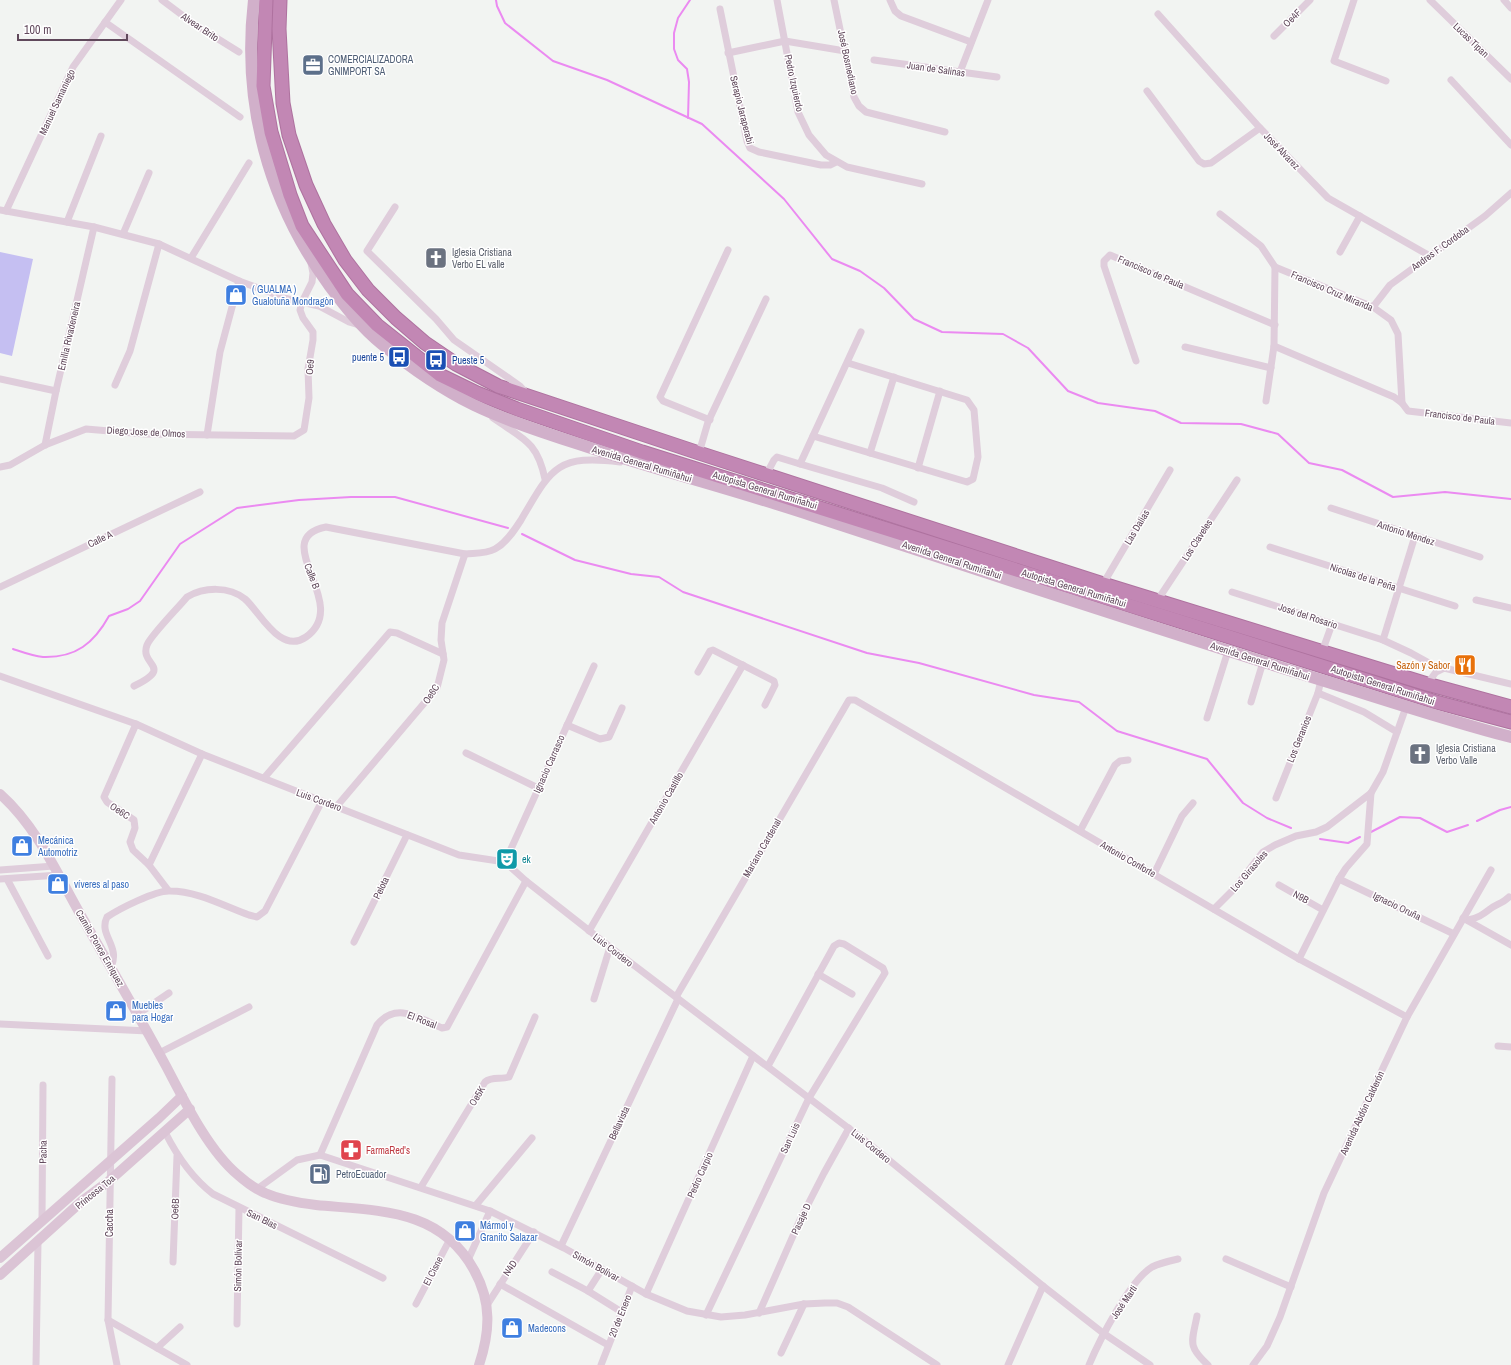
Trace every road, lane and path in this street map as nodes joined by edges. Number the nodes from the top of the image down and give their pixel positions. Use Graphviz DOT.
graph roads {
  1 [pos="121,0"];
  2 [pos="162,0"];
  3 [pos="254,0"];
  4 [pos="266,0"];
  5 [pos="280,0"];
  6 [pos="777,0"];
  7 [pos="834,0"];
  8 [pos="890,0"];
  9 [pos="988,0"];
  10 [pos="1310,0"];
  11 [pos="1354,0"];
  12 [pos="1430,0"];
  13 [pos="1504,0"];
  14 [pos="1511,8"];
  15 [pos="720,9"];
  16 [pos="1158,14"];
  17 [pos="105,22"];
  18 [pos="1274,36"];
  19 [pos="785,41"];
  20 [pos="972,42"];
  21 [pos="845,51"];
  22 [pos="239,52"];
  23 [pos="728,52"];
  24 [pos="874,60"];
  25 [pos="960,72"];
  26 [pos="997,77"];
  27 [pos="1511,79"];
  28 [pos="1451,80"];
  29 [pos="1386,81"];
  30 [pos="1147,91"];
  31 [pos="240,117"];
  32 [pos="1260,128"];
  33 [pos="945,132"];
  34 [pos="101,136"];
  35 [pos="1511,145"];
  36 [pos="836,162"];
  37 [pos="249,163"];
  38 [pos="149,173"];
  39 [pos="922,184"];
  40 [pos="1511,193"];
  41 [pos="395,208"];
  42 [pos="3,210"];
  43 [pos="1220,214"];
  44 [pos="1360,216"];
  45 [pos="67,222"];
  46 [pos="94,228"];
  47 [pos="122,234"];
  48 [pos="159,244"];
  49 [pos="728,250"];
  50 [pos="1340,252"];
  51 [pos="1430,256"];
  52 [pos="191,258"];
  53 [pos="310,258"];
  54 [pos="1276,267"];
  55 [pos="239,281"];
  56 [pos="766,299"];
  57 [pos="302,302"];
  58 [pos="1373,307"];
  59 [pos="361,326"];
  60 [pos="1275,326"];
  61 [pos="861,332"];
  62 [pos="1274,346"];
  63 [pos="1185,347"];
  64 [pos="1136,361"];
  65 [pos="848,363"];
  66 [pos="1272,368"];
  67 [pos="894,377"];
  68 [pos="0,379"];
  69 [pos="115,385"];
  70 [pos="56,391"];
  71 [pos="940,391"];
  72 [pos="529,397"];
  73 [pos="1266,401"];
  74 [pos="1402,404"];
  75 [pos="477,406"];
  76 [pos="710,420"];
  77 [pos="1511,423"];
  78 [pos="300,434"];
  79 [pos="207,435"];
  80 [pos="813,436"];
  81 [pos="45,445"];
  82 [pos="699,453"];
  83 [pos="870,453"];
  84 [pos="630,461"];
  85 [pos="800,464"];
  86 [pos="0,467"];
  87 [pos="918,468"];
  88 [pos="1170,470"];
  89 [pos="766,475"];
  90 [pos="545,480"];
  91 [pos="1237,480"];
  92 [pos="200,492"];
  93 [pos="914,502"];
  94 [pos="1331,508"];
  95 [pos="1415,536"];
  96 [pos="1270,547"];
  97 [pos="465,554"];
  98 [pos="1480,557"];
  99 [pos="1103,584"];
  100 [pos="0,587"];
  101 [pos="1399,588"];
  102 [pos="1232,592"];
  103 [pos="1476,600"];
  104 [pos="1157,601"];
  105 [pos="1455,606"];
  106 [pos="1511,608"];
  107 [pos="1332,624"];
  108 [pos="1383,640"];
  109 [pos="1228,651"];
  110 [pos="1322,652"];
  111 [pos="443,654"];
  112 [pos="1263,662"];
  113 [pos="743,665"];
  114 [pos="594,666"];
  115 [pos="1440,670"];
  116 [pos="698,672"];
  117 [pos="0,676"];
  118 [pos="1321,680"];
  119 [pos="1427,684"];
  120 [pos="1511,684"];
  121 [pos="134,686"];
  122 [pos="1318,693"];
  123 [pos="849,700"];
  124 [pos="1251,702"];
  125 [pos="1511,702"];
  126 [pos="1496,704"];
  127 [pos="765,705"];
  128 [pos="1406,707"];
  129 [pos="622,708"];
  130 [pos="1511,708"];
  131 [pos="1207,718"];
  132 [pos="1511,722"];
  133 [pos="136,724"];
  134 [pos="566,725"];
  135 [pos="1397,732"];
  136 [pos="1511,737"];
  137 [pos="466,753"];
  138 [pos="202,754"];
  139 [pos="1128,760"];
  140 [pos="264,778"];
  141 [pos="538,788"];
  142 [pos="1371,793"];
  143 [pos="0,794"];
  144 [pos="1276,798"];
  145 [pos="322,801"];
  146 [pos="1193,803"];
  147 [pos="337,806"];
  148 [pos="1080,831"];
  149 [pos="407,835"];
  150 [pos="505,862"];
  151 [pos="149,865"];
  152 [pos="0,870"];
  153 [pos="1491,870"];
  154 [pos="56,871"];
  155 [pos="1154,874"];
  156 [pos="3,879"];
  157 [pos="1339,879"];
  158 [pos="526,881"];
  159 [pos="1278,885"];
  160 [pos="168,890"];
  161 [pos="1509,897"];
  162 [pos="1214,909"];
  163 [pos="1323,910"];
  164 [pos="1465,919"];
  165 [pos="589,931"];
  166 [pos="1454,934"];
  167 [pos="354,942"];
  168 [pos="1511,945"];
  169 [pos="610,947"];
  170 [pos="48,956"];
  171 [pos="1299,959"];
  172 [pos="111,967"];
  173 [pos="818,974"];
  174 [pos="169,993"];
  175 [pos="852,994"];
  176 [pos="677,998"];
  177 [pos="594,999"];
  178 [pos="249,1007"];
  179 [pos="138,1014"];
  180 [pos="535,1017"];
  181 [pos="1406,1017"];
  182 [pos="0,1024"];
  183 [pos="148,1031"];
  184 [pos="1498,1046"];
  185 [pos="1511,1047"];
  186 [pos="159,1053"];
  187 [pos="753,1056"];
  188 [pos="768,1066"];
  189 [pos="112,1079"];
  190 [pos="43,1085"];
  191 [pos="182,1096"];
  192 [pos="809,1098"];
  193 [pos="190,1109"];
  194 [pos="849,1128"];
  195 [pos="165,1132"];
  196 [pos="532,1138"];
  197 [pos="320,1155"];
  198 [pos="177,1156"];
  199 [pos="110,1160"];
  200 [pos="109,1181"];
  201 [pos="421,1187"];
  202 [pos="257,1189"];
  203 [pos="476,1205"];
  204 [pos="238,1208"];
  205 [pos="490,1211"];
  206 [pos="42,1220"];
  207 [pos="534,1232"];
  208 [pos="450,1239"];
  209 [pos="38,1242"];
  210 [pos="561,1246"];
  211 [pos="0,1258"];
  212 [pos="1178,1259"];
  213 [pos="1226,1259"];
  214 [pos="468,1260"];
  215 [pos="173,1262"];
  216 [pos="602,1269"];
  217 [pos="552,1272"];
  218 [pos="0,1275"];
  219 [pos="382,1278"];
  220 [pos="500,1284"];
  221 [pos="632,1286"];
  222 [pos="1043,1286"];
  223 [pos="1291,1286"];
  224 [pos="588,1290"];
  225 [pos="646,1294"];
  226 [pos="416,1304"];
  227 [pos="804,1304"];
  228 [pos="487,1305"];
  229 [pos="620,1312"];
  230 [pos="759,1312"];
  231 [pos="706,1315"];
  232 [pos="1197,1316"];
  233 [pos="108,1320"];
  234 [pos="237,1324"];
  235 [pos="180,1326"];
  236 [pos="1103,1333"];
  237 [pos="608,1345"];
  238 [pos="157,1348"];
  239 [pos="781,1353"];
  240 [pos="119,1364"];
  241 [pos="603,1364"];
  242 [pos="36,1365"];
  243 [pos="187,1365"];
  244 [pos="479,1365"];
  245 [pos="937,1365"];
  246 [pos="1008,1365"];
  247 [pos="1089,1365"];
  248 [pos="1150,1365"];
  249 [pos="1208,1365"];
  250 [pos="1253,1365"];
  1 -- 17 [label="street, Manuel Samaniego"];
  2 -- 22 [label="street, Alvear Brito"];
  3 -- 53 [label="main road, Avenida General Rumiñahui"];
  4 -- 132 [label="highway, Autopista General Rumiñahui"];
  5 -- 72 [label="highway, Autopista General Rumiñahui"];
  6 -- 19 [label="street, Pedro Izquierdo"];
  7 -- 21 [label="street, José Bosmediano"];
  8 -- 20 [label="street"];
  9 -- 20 [label="street"];
  10 -- 18 [label="street, Oe4F"];
  11 -- 29 [label="street"];
  12 -- 27 [label="street, Lucas Tipan"];
  13 -- 14 [label="street"];
  15 -- 23 [label="street, Serapio Jaraperabi"];
  16 -- 32 [label="street, José Alvarez"];
  17 -- 31 [label="street"];
  17 -- 42 [label="street, Manuel Samaniego"];
  19 -- 21 [label="street"];
  19 -- 23 [label="street"];
  19 -- 36 [label="street, Pedro Izquierdo"];
  20 -- 25 [label="street"];
  21 -- 33 [label="street, José Bosmediano"];
  23 -- 36 [label="street, Serapio Jaraperabi"];
  24 -- 25 [label="street, Juan de Salinas"];
  25 -- 26 [label="street, Juan de Salinas"];
  28 -- 35 [label="street"];
  30 -- 32 [label="street"];
  32 -- 44 [label="street, José Alvarez"];
  34 -- 45 [label="street"];
  36 -- 39 [label="street, Pedro Izquierdo"];
  37 -- 52 [label="street"];
  38 -- 47 [label="street"];
  40 -- 51 [label="street, Andres F. Cordoba"];
  41 -- 72 [label="street"];
  42 -- 45 [label="street"];
  43 -- 54 [label="street"];
  44 -- 50 [label="street"];
  44 -- 51 [label="street, José Alvarez"];
  45 -- 46 [label="street"];
  46 -- 47 [label="street"];
  46 -- 70 [label="street, Emilia Rivadeneira"];
  47 -- 48 [label="street"];
  48 -- 52 [label="street"];
  48 -- 69 [label="street"];
  49 -- 76 [label="street"];
  51 -- 58 [label="street, Andres F. Cordoba"];
  52 -- 55 [label="street"];
  53 -- 57 [label="street"];
  53 -- 59 [label="main road, Avenida General Rumiñahui"];
  54 -- 58 [label="street, Francisco Cruz Miranda"];
  54 -- 60 [label="street"];
  55 -- 57 [label="street"];
  55 -- 79 [label="street"];
  56 -- 76 [label="street"];
  57 -- 59 [label="street"];
  57 -- 78 [label="street, Oe9"];
  58 -- 74 [label="street, Francisco Cruz Miranda"];
  59 -- 75 [label="main road, Avenida General Rumiñahui"];
  60 -- 62 [label="street"];
  60 -- 64 [label="street, Francisco de Paula"];
  61 -- 65 [label="street"];
  62 -- 66 [label="street"];
  62 -- 74 [label="street"];
  63 -- 66 [label="street"];
  65 -- 67 [label="street"];
  65 -- 80 [label="street"];
  66 -- 73 [label="street"];
  67 -- 71 [label="street"];
  67 -- 83 [label="street"];
  68 -- 70 [label="street"];
  70 -- 81 [label="street, Emilia Rivadeneira"];
  71 -- 87 [label="street"];
  71 -- 87 [label="street"];
  72 -- 82 [label="highway, Autopista General Rumiñahui"];
  74 -- 77 [label="street, Francisco de Paula"];
  75 -- 84 [label="main road, Avenida General Rumiñahui"];
  75 -- 90 [label="street"];
  76 -- 82 [label="street"];
  78 -- 79 [label="street, Diego Jose de Olmos"];
  79 -- 81 [label="street, Diego Jose de Olmos"];
  80 -- 83 [label="street"];
  80 -- 85 [label="street"];
  81 -- 86 [label="street, Diego Jose de Olmos"];
  82 -- 89 [label="highway, Autopista General Rumiñahui"];
  83 -- 87 [label="street"];
  84 -- 90 [label="street, Calle B"];
  84 -- 109 [label="main road, Avenida General Rumiñahui"];
  85 -- 89 [label="street"];
  85 -- 93 [label="street"];
  88 -- 99 [label="street, Las Dalias"];
  89 -- 99 [label="highway, Autopista General Rumiñahui"];
  90 -- 97 [label="street, Calle B"];
  91 -- 104 [label="street, Los Claveles"];
  92 -- 100 [label="street, Calle A"];
  94 -- 95 [label="street, Antonio Mendez"];
  95 -- 98 [label="street, Antonio Mendez"];
  95 -- 101 [label="street"];
  96 -- 101 [label="street, Nicolas de la Peña"];
  97 -- 111 [label="street, Oe6C"];
  97 -- 121 [label="street, Calle B"];
  99 -- 104 [label="highway, Autopista General Rumiñahui"];
  101 -- 105 [label="street, Nicolas de la Peña"];
  101 -- 108 [label="street"];
  102 -- 107 [label="street, José del Rosario"];
  103 -- 106 [label="street"];
  104 -- 110 [label="highway, Autopista General Rumiñahui"];
  107 -- 108 [label="street, José del Rosario"];
  107 -- 110 [label="street"];
  108 -- 115 [label="street, José del Rosario"];
  109 -- 112 [label="main road, Avenida General Rumiñahui"];
  109 -- 131 [label="street"];
  110 -- 119 [label="highway, Autopista General Rumiñahui"];
  111 -- 140 [label="street"];
  111 -- 147 [label="street, Oe6C"];
  112 -- 118 [label="main road, Avenida General Rumiñahui"];
  112 -- 124 [label="street"];
  113 -- 116 [label="street"];
  113 -- 127 [label="street"];
  113 -- 165 [label="street, Antonio Castillo"];
  114 -- 134 [label="street, Ignacio Carrasco"];
  115 -- 119 [label="street"];
  115 -- 120 [label="street"];
  117 -- 133 [label="street, Luis Cordero"];
  118 -- 122 [label="street, Los Geranios"];
  118 -- 128 [label="main road, Avenida General Rumiñahui"];
  119 -- 126 [label="highway, Autopista General Rumiñahui"];
  122 -- 135 [label="street"];
  122 -- 144 [label="street, Los Geranios"];
  123 -- 148 [label="street, Antonio Conforte"];
  123 -- 176 [label="street, Mariano Cardenal"];
  125 -- 126 [label="street"];
  126 -- 130 [label="highway, Autopista General Rumiñahui"];
  128 -- 135 [label="street, Los Girasoles"];
  128 -- 136 [label="main road, Avenida General Rumiñahui"];
  129 -- 134 [label="street"];
  133 -- 138 [label="street, Luis Cordero"];
  133 -- 151 [label="street, Oe6C"];
  134 -- 141 [label="street, Ignacio Carrasco"];
  135 -- 142 [label="street, Los Girasoles"];
  137 -- 141 [label="street"];
  138 -- 140 [label="street, Luis Cordero"];
  138 -- 151 [label="street"];
  139 -- 148 [label="street"];
  140 -- 145 [label="street, Luis Cordero"];
  141 -- 150 [label="street, Ignacio Carrasco"];
  142 -- 157 [label="street, Los Girasoles"];
  142 -- 162 [label="street, Los Girasoles"];
  143 -- 154 [label="main road, Camilo Ponce Enrìquez"];
  145 -- 147 [label="street, Luis Cordero"];
  145 -- 160 [label="street"];
  146 -- 155 [label="street"];
  147 -- 149 [label="street, Luis Cordero"];
  148 -- 155 [label="street, Antonio Conforte"];
  149 -- 150 [label="street, Luis Cordero"];
  149 -- 167 [label="street, Pelota"];
  150 -- 158 [label="street, Luis Cordero"];
  151 -- 160 [label="street, Oe6C"];
  152 -- 154 [label="street"];
  153 -- 164 [label="street, Avenida Abdón Calderón"];
  154 -- 156 [label="street"];
  154 -- 172 [label="main road, Camilo Ponce Enrìquez"];
  155 -- 162 [label="street, Antonio Conforte"];
  156 -- 170 [label="street"];
  157 -- 163 [label="street, Los Girasoles"];
  157 -- 166 [label="street, Ignacio Oruña"];
  158 -- 165 [label="street, Luis Cordero"];
  158 -- 197 [label="street, El Rosal"];
  159 -- 163 [label="street, N9B"];
  160 -- 172 [label="street"];
  161 -- 164 [label="street"];
  162 -- 171 [label="street, Antonio Conforte"];
  163 -- 171 [label="street, Los Girasoles"];
  164 -- 166 [label="street, Avenida Abdón Calderón"];
  164 -- 168 [label="street"];
  165 -- 169 [label="street, Luis Cordero"];
  166 -- 181 [label="street, Avenida Abdón Calderón"];
  169 -- 176 [label="street, Luis Cordero"];
  169 -- 177 [label="street"];
  171 -- 181 [label="street, Antonio Conforte"];
  172 -- 179 [label="main road, Camilo Ponce Enrìquez"];
  173 -- 175 [label="street"];
  173 -- 188 [label="street"];
  173 -- 192 [label="street, San Luis"];
  174 -- 179 [label="street"];
  176 -- 187 [label="street, Luis Cordero"];
  176 -- 210 [label="street, Bellavista"];
  178 -- 186 [label="street"];
  179 -- 183 [label="main road, Camilo Ponce Enrìquez"];
  180 -- 201 [label="street, Oe5K"];
  181 -- 223 [label="street, Avenida Abdón Calderón"];
  182 -- 183 [label="street"];
  183 -- 186 [label="main road, Camilo Ponce Enrìquez"];
  184 -- 185 [label="street"];
  186 -- 191 [label="main road, Camilo Ponce Enrìquez"];
  187 -- 188 [label="street, Luis Cordero"];
  187 -- 225 [label="street, Pedro Carpio"];
  188 -- 192 [label="street, Luis Cordero"];
  189 -- 199 [label="street, Caccha"];
  190 -- 206 [label="street, Pacha"];
  191 -- 193 [label="main road, Camilo Ponce Enrìquez"];
  191 -- 199 [label="main road, Princesa Toa"];
  192 -- 194 [label="street, Luis Cordero"];
  192 -- 231 [label="street, San Luis"];
  193 -- 195 [label="main road, Princesa Toa"];
  193 -- 202 [label="main road, Camilo Ponce Enrìquez"];
  194 -- 222 [label="street, Luis Cordero"];
  194 -- 230 [label="street, Pasaje D"];
  195 -- 198 [label="street, San Blas"];
  195 -- 200 [label="main road, Princesa Toa"];
  196 -- 203 [label="street"];
  197 -- 201 [label="street, Simón Bolívar"];
  197 -- 202 [label="street, Simón Bolívar"];
  198 -- 204 [label="street, San Blas"];
  198 -- 215 [label="street, Oe6B"];
  199 -- 200 [label="street, Caccha"];
  199 -- 206 [label="main road, Princesa Toa"];
  200 -- 209 [label="main road, Princesa Toa"];
  200 -- 233 [label="street, Caccha"];
  201 -- 203 [label="street, Simón Bolívar"];
  202 -- 208 [label="main road, Camilo Ponce Enrìquez"];
  203 -- 205 [label="street, Simón Bolívar"];
  204 -- 219 [label="street, San Blas"];
  204 -- 234 [label="street, Simón Bolívar"];
  205 -- 207 [label="street, Simón Bolívar"];
  205 -- 214 [label="street"];
  206 -- 211 [label="main road, Princesa Toa"];
  207 -- 210 [label="street, Simón Bolívar"];
  207 -- 220 [label="street, N4D"];
  208 -- 214 [label="main road, Camilo Ponce Enrìquez"];
  208 -- 226 [label="street, El Cisne"];
  209 -- 218 [label="main road, Princesa Toa"];
  209 -- 242 [label="street"];
  210 -- 216 [label="street, Simón Bolívar"];
  212 -- 236 [label="street, José Marti"];
  213 -- 223 [label="street"];
  214 -- 228 [label="main road, Camilo Ponce Enrìquez"];
  216 -- 221 [label="street, Simón Bolívar"];
  216 -- 224 [label="street"];
  217 -- 224 [label="street"];
  220 -- 228 [label="street, N4D"];
  220 -- 237 [label="street, 20 de Enero"];
  221 -- 225 [label="street, Simón Bolívar"];
  221 -- 229 [label="street, 20 de Enero"];
  222 -- 236 [label="street, Luis Cordero"];
  222 -- 246 [label="street"];
  223 -- 250 [label="street, Avenida Abdón Calderón"];
  224 -- 229 [label="street"];
  225 -- 231 [label="street, Simón Bolívar"];
  227 -- 230 [label="street, Simón Bolívar"];
  227 -- 239 [label="street"];
  227 -- 245 [label="street, Simón Bolívar"];
  228 -- 244 [label="main road, Camilo Ponce Enrìquez"];
  229 -- 237 [label="street, 20 de Enero"];
  230 -- 231 [label="street, Simón Bolívar"];
  232 -- 249 [label="street"];
  233 -- 238 [label="street"];
  233 -- 240 [label="street, Caccha"];
  235 -- 238 [label="street"];
  236 -- 247 [label="street, José Marti"];
  236 -- 248 [label="street, Luis Cordero"];
  237 -- 241 [label="street, 20 de Enero"];
  238 -- 243 [label="street"];
}
